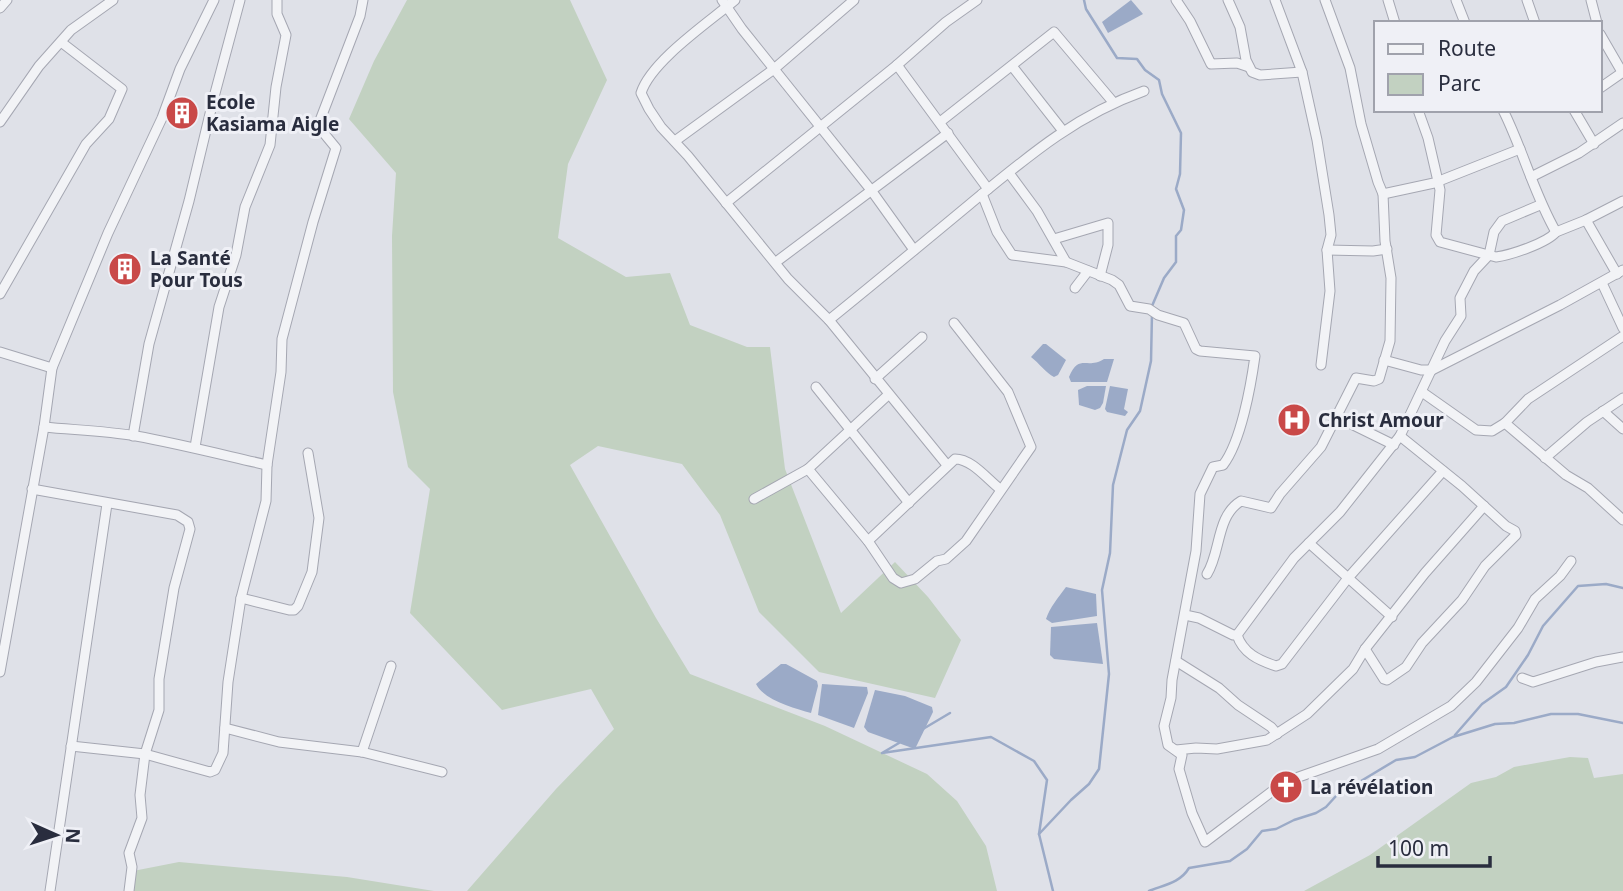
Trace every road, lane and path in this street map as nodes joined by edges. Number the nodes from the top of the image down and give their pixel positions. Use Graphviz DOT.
graph roads {
  1 [pos="7,0"];
  2 [pos="113,0"];
  3 [pos="214,0"];
  4 [pos="240,0"];
  5 [pos="277,0"];
  6 [pos="363,0"];
  7 [pos="735,0"];
  8 [pos="854,0"];
  9 [pos="977,0"];
  10 [pos="1176,0"];
  11 [pos="1228,0"];
  12 [pos="1275,0"];
  13 [pos="1325,0"];
  14 [pos="1388,0"];
  15 [pos="1456,0"];
  16 [pos="1527,0"];
  17 [pos="1591,0"];
  18 [pos="725,3"];
  19 [pos="0,8"];
  20 [pos="1394,21"];
  21 [pos="1464,21"];
  22 [pos="1534,21"];
  23 [pos="1596,21"];
  24 [pos="1602,37"];
  25 [pos="61,42"];
  26 [pos="897,65"];
  27 [pos="1012,66"];
  28 [pos="1249,67"];
  29 [pos="774,69"];
  30 [pos="1302,72"];
  31 [pos="1623,72"];
  32 [pos="1602,87"];
  33 [pos="1144,91"];
  34 [pos="1113,102"];
  35 [pos="1419,112"];
  36 [pos="1504,112"];
  37 [pos="1575,112"];
  38 [pos="0,122"];
  39 [pos="940,122"];
  40 [pos="1623,123"];
  41 [pos="819,128"];
  42 [pos="1063,131"];
  43 [pos="948,133"];
  44 [pos="675,141"];
  45 [pos="1594,144"];
  46 [pos="1520,149"];
  47 [pos="1009,173"];
  48 [pos="1531,177"];
  49 [pos="1438,181"];
  50 [pos="871,190"];
  51 [pos="985,192"];
  52 [pos="1383,194"];
  53 [pos="1623,201"];
  54 [pos="726,203"];
  55 [pos="1540,205"];
  56 [pos="1586,220"];
  57 [pos="1556,232"];
  58 [pos="1054,239"];
  59 [pos="1387,248"];
  60 [pos="914,250"];
  61 [pos="1327,250"];
  62 [pos="1489,255"];
  63 [pos="776,262"];
  64 [pos="1066,262"];
  65 [pos="1088,271"];
  66 [pos="1620,272"];
  67 [pos="1100,276"];
  68 [pos="1602,283"];
  69 [pos="1075,288"];
  70 [pos="0,295"];
  71 [pos="829,320"];
  72 [pos="954,323"];
  73 [pos="1623,328"];
  74 [pos="1623,336"];
  75 [pos="922,337"];
  76 [pos="0,352"];
  77 [pos="1384,360"];
  78 [pos="1321,365"];
  79 [pos="52,368"];
  80 [pos="1432,369"];
  81 [pos="875,379"];
  82 [pos="816,387"];
  83 [pos="1422,392"];
  84 [pos="888,396"];
  85 [pos="1623,398"];
  86 [pos="1603,411"];
  87 [pos="1337,417"];
  88 [pos="1505,423"];
  89 [pos="44,426"];
  90 [pos="851,429"];
  91 [pos="1623,429"];
  92 [pos="133,436"];
  93 [pos="1397,441"];
  94 [pos="195,447"];
  95 [pos="308,453"];
  96 [pos="1545,458"];
  97 [pos="267,465"];
  98 [pos="947,465"];
  99 [pos="808,469"];
  100 [pos="1443,471"];
  101 [pos="32,489"];
  102 [pos="1000,489"];
  103 [pos="754,499"];
  104 [pos="909,503"];
  105 [pos="107,504"];
  106 [pos="1484,506"];
  107 [pos="1623,519"];
  108 [pos="868,541"];
  109 [pos="1309,543"];
  110 [pos="1571,561"];
  111 [pos="1206,574"];
  112 [pos="1348,578"];
  113 [pos="241,598"];
  114 [pos="1185,615"];
  115 [pos="1392,617"];
  116 [pos="1237,635"];
  117 [pos="1365,649"];
  118 [pos="1623,657"];
  119 [pos="1176,661"];
  120 [pos="391,666"];
  121 [pos="0,672"];
  122 [pos="1522,678"];
  123 [pos="225,728"];
  124 [pos="1277,734"];
  125 [pos="71,746"];
  126 [pos="1176,750"];
  127 [pos="362,752"];
  128 [pos="145,754"];
  129 [pos="442,772"];
  130 [pos="50,891"];
  131 [pos="129,891"];
  1 -- 19 [label="street"];
  2 -- 25 [label="street"];
  3 -- 79 [label="street"];
  4 -- 92 [label="street"];
  5 -- 94 [label="street"];
  6 -- 97 [label="street"];
  7 -- 18 [label="street"];
  8 -- 29 [label="street"];
  9 -- 26 [label="street"];
  10 -- 28 [label="street"];
  11 -- 28 [label="street"];
  12 -- 30 [label="street"];
  13 -- 52 [label="street"];
  14 -- 20 [label="street"];
  15 -- 21 [label="street"];
  16 -- 22 [label="street"];
  17 -- 23 [label="street"];
  18 -- 29 [label="street"];
  18 -- 44 [label="street"];
  24 -- 31 [label="street"];
  25 -- 38 [label="street"];
  25 -- 70 [label="street"];
  26 -- 39 [label="street"];
  26 -- 41 [label="street"];
  27 -- 34 [label="street"];
  27 -- 39 [label="street"];
  27 -- 42 [label="street"];
  28 -- 30 [label="street"];
  29 -- 41 [label="street"];
  29 -- 44 [label="street"];
  30 -- 61 [label="street"];
  31 -- 32 [label="street"];
  33 -- 34 [label="street"];
  34 -- 42 [label="street"];
  35 -- 49 [label="street"];
  36 -- 46 [label="street"];
  37 -- 45 [label="street"];
  39 -- 43 [label="street"];
  40 -- 45 [label="street"];
  41 -- 50 [label="street"];
  41 -- 54 [label="street"];
  42 -- 47 [label="street"];
  43 -- 50 [label="street"];
  43 -- 51 [label="street"];
  44 -- 54 [label="street"];
  45 -- 48 [label="street"];
  46 -- 48 [label="street"];
  46 -- 49 [label="street"];
  47 -- 51 [label="street"];
  47 -- 58 [label="street"];
  48 -- 55 [label="street"];
  49 -- 52 [label="street"];
  49 -- 62 [label="street"];
  50 -- 60 [label="street"];
  50 -- 63 [label="street"];
  51 -- 60 [label="street"];
  51 -- 64 [label="street"];
  52 -- 59 [label="street"];
  53 -- 56 [label="street"];
  54 -- 63 [label="street"];
  55 -- 57 [label="street"];
  55 -- 62 [label="street"];
  56 -- 57 [label="street"];
  56 -- 66 [label="street"];
  57 -- 62 [label="street"];
  58 -- 64 [label="street"];
  58 -- 67 [label="street"];
  59 -- 61 [label="street"];
  59 -- 77 [label="street"];
  60 -- 71 [label="street"];
  61 -- 78 [label="street"];
  62 -- 80 [label="street"];
  63 -- 71 [label="street"];
  64 -- 65 [label="street"];
  65 -- 67 [label="street"];
  65 -- 69 [label="street"];
  66 -- 68 [label="street"];
  67 -- 114 [label="street"];
  68 -- 73 [label="street"];
  68 -- 80 [label="street"];
  71 -- 81 [label="street"];
  72 -- 102 [label="street"];
  74 -- 88 [label="street"];
  75 -- 81 [label="street"];
  76 -- 79 [label="street"];
  77 -- 80 [label="street"];
  77 -- 87 [label="street"];
  79 -- 89 [label="street"];
  80 -- 83 [label="street"];
  81 -- 84 [label="street"];
  82 -- 90 [label="street"];
  83 -- 88 [label="street"];
  83 -- 93 [label="street"];
  84 -- 90 [label="street"];
  84 -- 98 [label="street"];
  85 -- 86 [label="street"];
  86 -- 91 [label="street"];
  86 -- 96 [label="street"];
  87 -- 93 [label="street"];
  87 -- 111 [label="street"];
  88 -- 96 [label="street"];
  89 -- 92 [label="street"];
  89 -- 101 [label="street"];
  90 -- 99 [label="street"];
  90 -- 104 [label="street"];
  92 -- 94 [label="street"];
  93 -- 100 [label="street"];
  93 -- 109 [label="street"];
  94 -- 97 [label="street"];
  95 -- 113 [label="street"];
  96 -- 107 [label="street"];
  97 -- 113 [label="street"];
  98 -- 102 [label="street"];
  98 -- 104 [label="street"];
  99 -- 103 [label="street"];
  99 -- 108 [label="street"];
  100 -- 106 [label="street"];
  100 -- 112 [label="street"];
  101 -- 105 [label="street"];
  101 -- 121 [label="street"];
  102 -- 108 [label="street"];
  104 -- 108 [label="street"];
  105 -- 125 [label="street"];
  105 -- 128 [label="street"];
  106 -- 115 [label="street"];
  106 -- 117 [label="street"];
  109 -- 112 [label="street"];
  109 -- 116 [label="street"];
  110 -- 126 [label="street"];
  112 -- 115 [label="street"];
  112 -- 116 [label="street"];
  113 -- 123 [label="street"];
  114 -- 116 [label="street"];
  114 -- 119 [label="street"];
  115 -- 117 [label="street"];
  117 -- 124 [label="street"];
  118 -- 122 [label="street"];
  119 -- 124 [label="street"];
  119 -- 126 [label="street"];
  120 -- 127 [label="street"];
  123 -- 127 [label="street"];
  123 -- 128 [label="street"];
  124 -- 126 [label="street"];
  125 -- 128 [label="street"];
  125 -- 130 [label="street"];
  127 -- 129 [label="street"];
  128 -- 131 [label="street"];
}
